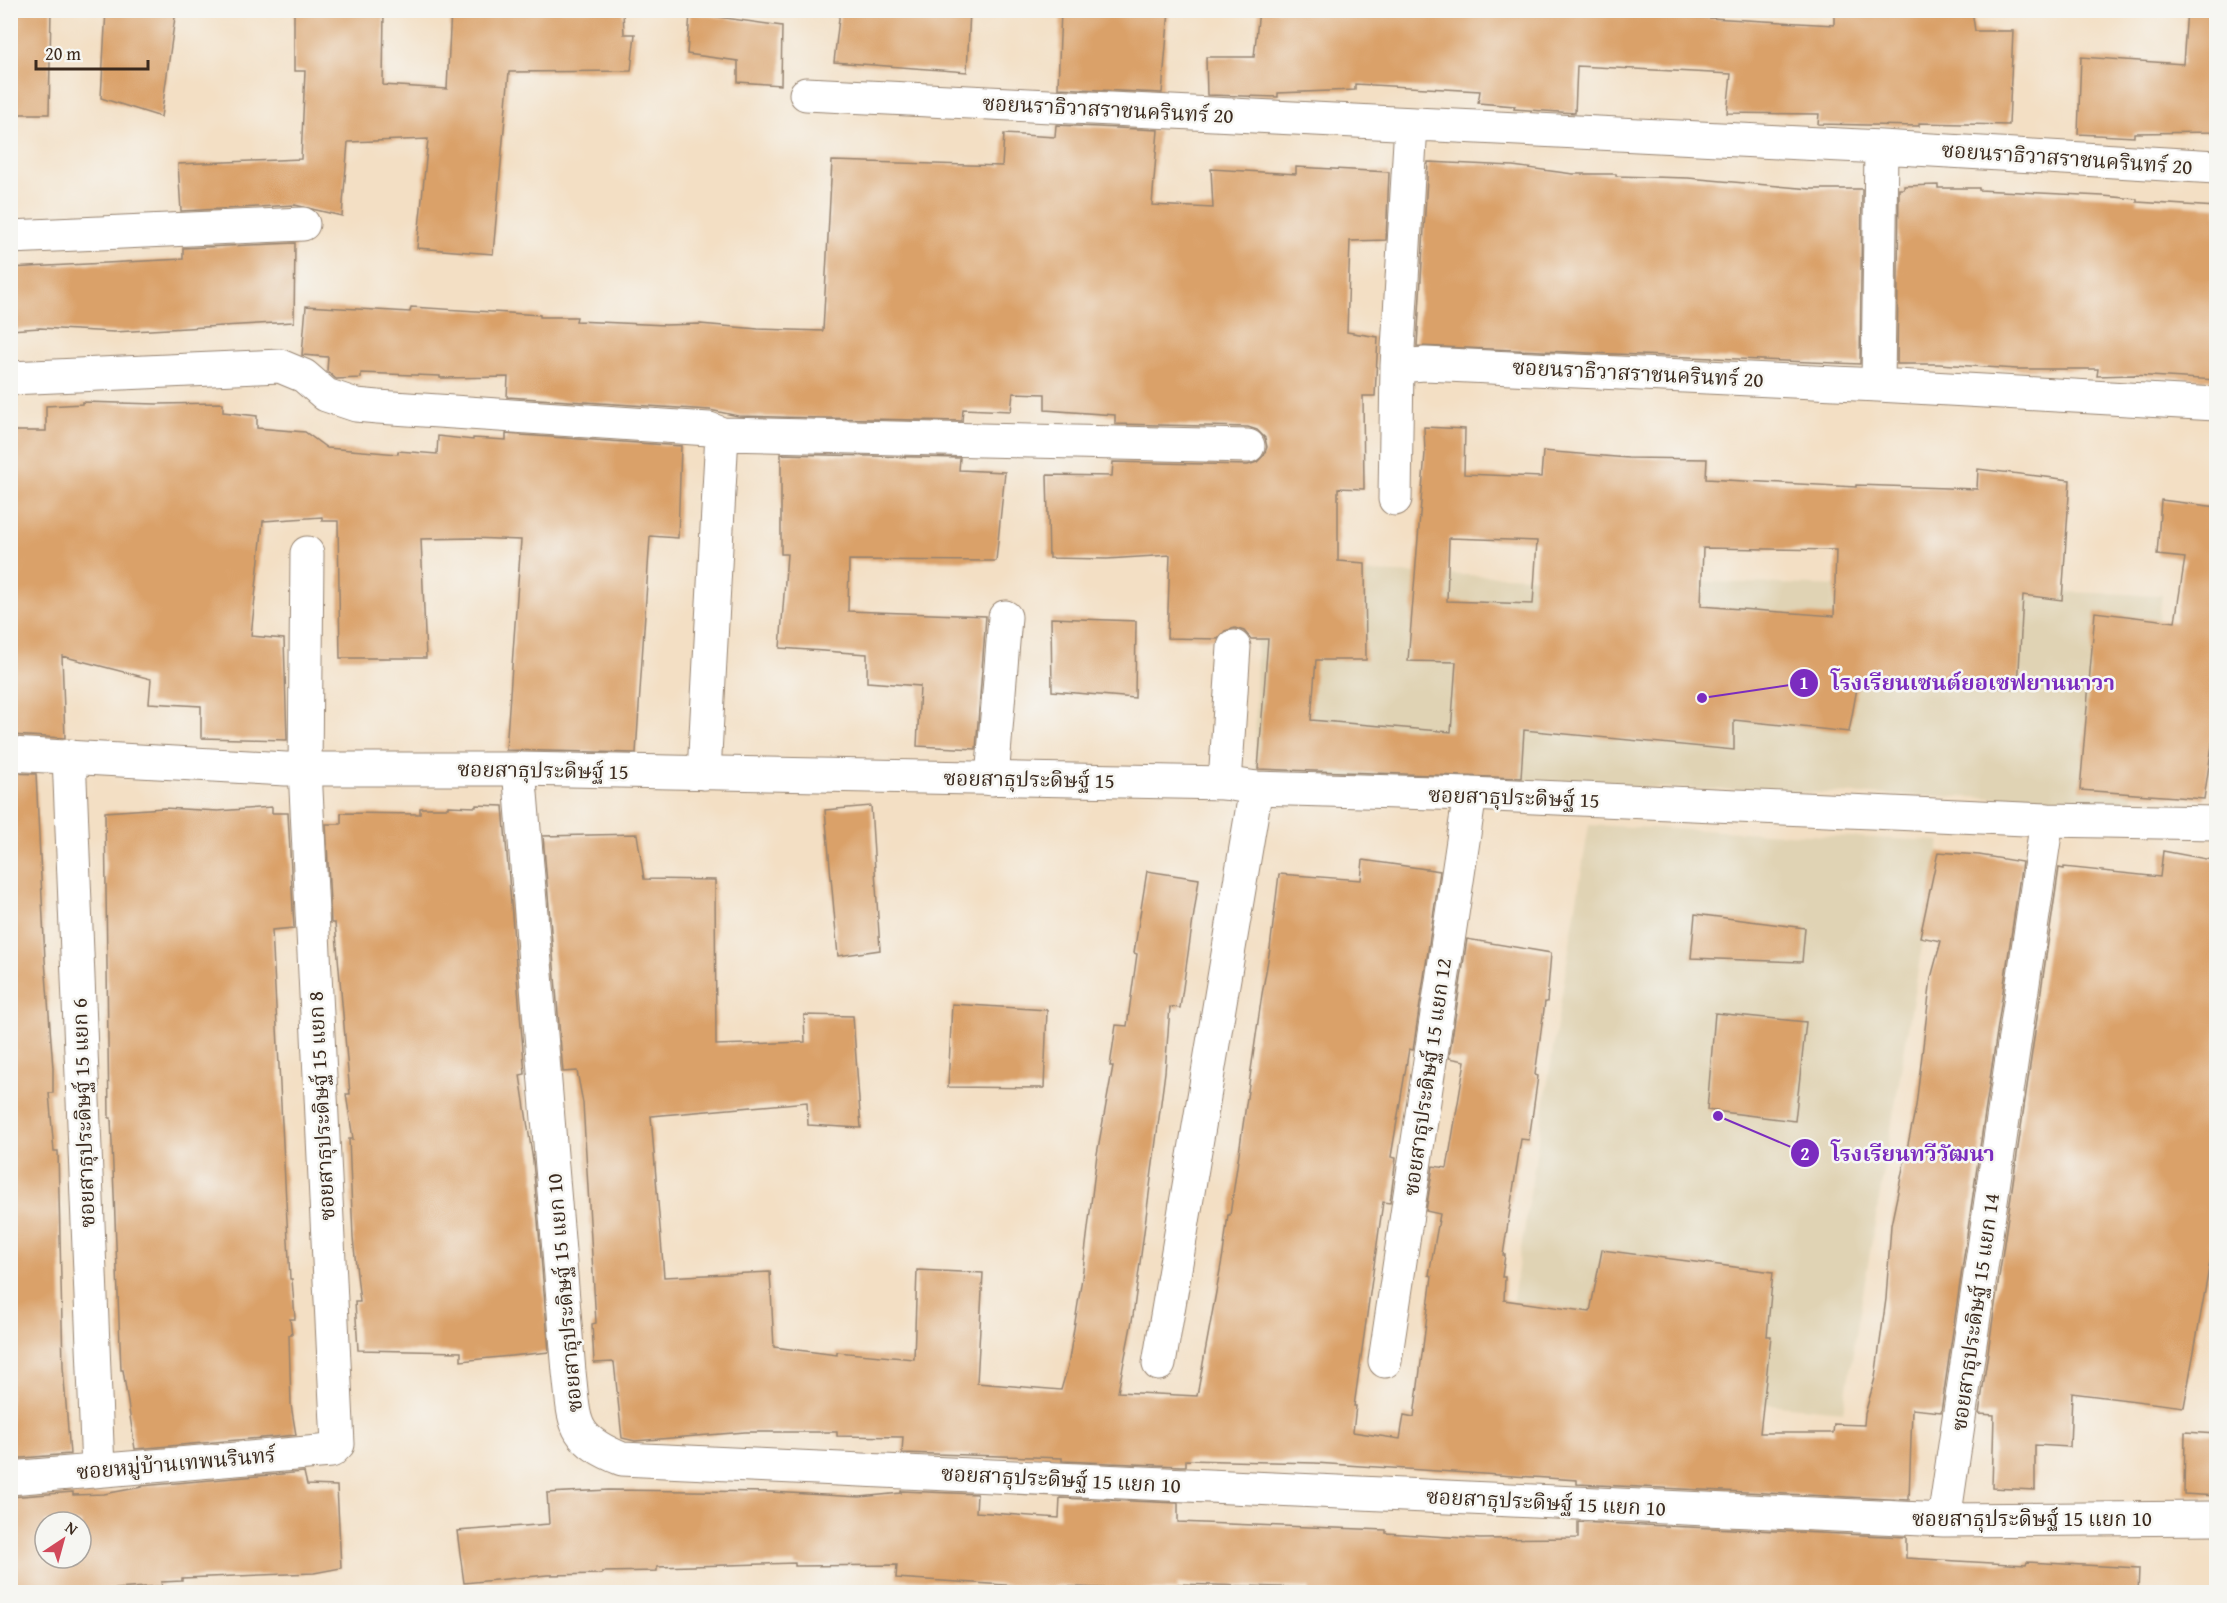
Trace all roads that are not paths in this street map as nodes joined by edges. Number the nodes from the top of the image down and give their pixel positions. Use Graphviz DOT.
graph roads {
  1 [pos="806,94"];
  2 [pos="1410,124"];
  3 [pos="1881,147"];
  4 [pos="2217,167"];
  5 [pos="303,224"];
  6 [pos="10,237"];
  7 [pos="1397,366"];
  8 [pos="10,378"];
  9 [pos="1878,385"];
  10 [pos="2217,404"];
  11 [pos="722,434"];
  12 [pos="1248,446"];
  13 [pos="1395,500"];
  14 [pos="307,553"];
  15 [pos="1005,617"];
  16 [pos="1234,647"];
  17 [pos="10,754"];
  18 [pos="69,756"];
  19 [pos="305,769"];
  20 [pos="519,769"];
  21 [pos="704,773"];
  22 [pos="992,779"];
  23 [pos="1241,785"];
  24 [pos="1470,794"];
  25 [pos="2047,820"];
  26 [pos="2217,823"];
  27 [pos="1385,1360"];
  28 [pos="1159,1364"];
  29 [pos="338,1443"];
  30 [pos="98,1469"];
  31 [pos="10,1478"];
  32 [pos="2217,1518"];
  33 [pos="1944,1520"];
  1 -- 2 [label="street, ซอยนราธิวาสราชนครินทร์ 20"];
  2 -- 3 [label="street, ซอยนราธิวาสราชนครินทร์ 20"];
  2 -- 7 [label="street"];
  3 -- 4 [label="street, ซอยนราธิวาสราชนครินทร์ 20"];
  3 -- 9 [label="street"];
  5 -- 6 [label="street"];
  7 -- 9 [label="street, ซอยนราธิวาสราชนครินทร์ 20"];
  7 -- 13 [label="street"];
  8 -- 11 [label="street"];
  9 -- 10 [label="street, ซอยนราธิวาสราชนครินทร์ 20"];
  11 -- 12 [label="street"];
  11 -- 21 [label="street"];
  14 -- 19 [label="street, ซอยสาธุประดิษฐ์ 15 แยก 8"];
  15 -- 22 [label="street"];
  16 -- 23 [label="street"];
  17 -- 18 [label="street, ซอยสาธุประดิษฐ์ 15"];
  18 -- 19 [label="street, ซอยสาธุประดิษฐ์ 15"];
  18 -- 30 [label="street, ซอยสาธุประดิษฐ์ 15 แยก 6"];
  19 -- 20 [label="street, ซอยสาธุประดิษฐ์ 15"];
  19 -- 29 [label="street, ซอยสาธุประดิษฐ์ 15 แยก 8"];
  20 -- 21 [label="street, ซอยสาธุประดิษฐ์ 15"];
  20 -- 33 [label="street, ซอยสาธุประดิษฐ์ 15 แยก 10"];
  21 -- 22 [label="street, ซอยสาธุประดิษฐ์ 15"];
  22 -- 23 [label="street, ซอยสาธุประดิษฐ์ 15"];
  23 -- 24 [label="street, ซอยสาธุประดิษฐ์ 15"];
  23 -- 28 [label="street"];
  24 -- 25 [label="street, ซอยสาธุประดิษฐ์ 15"];
  24 -- 27 [label="street, ซอยสาธุประดิษฐ์ 15 แยก 12"];
  25 -- 26 [label="street, ซอยสาธุประดิษฐ์ 15"];
  25 -- 33 [label="street, ซอยสาธุประดิษฐ์ 15 แยก 14"];
  29 -- 30 [label="street, ซอยหมู่บ้านเทพนรินทร์"];
  30 -- 31 [label="street, ซอยหมู่บ้านเทพนรินทร์"];
  32 -- 33 [label="street, ซอยสาธุประดิษฐ์ 15 แยก 10"];
}
